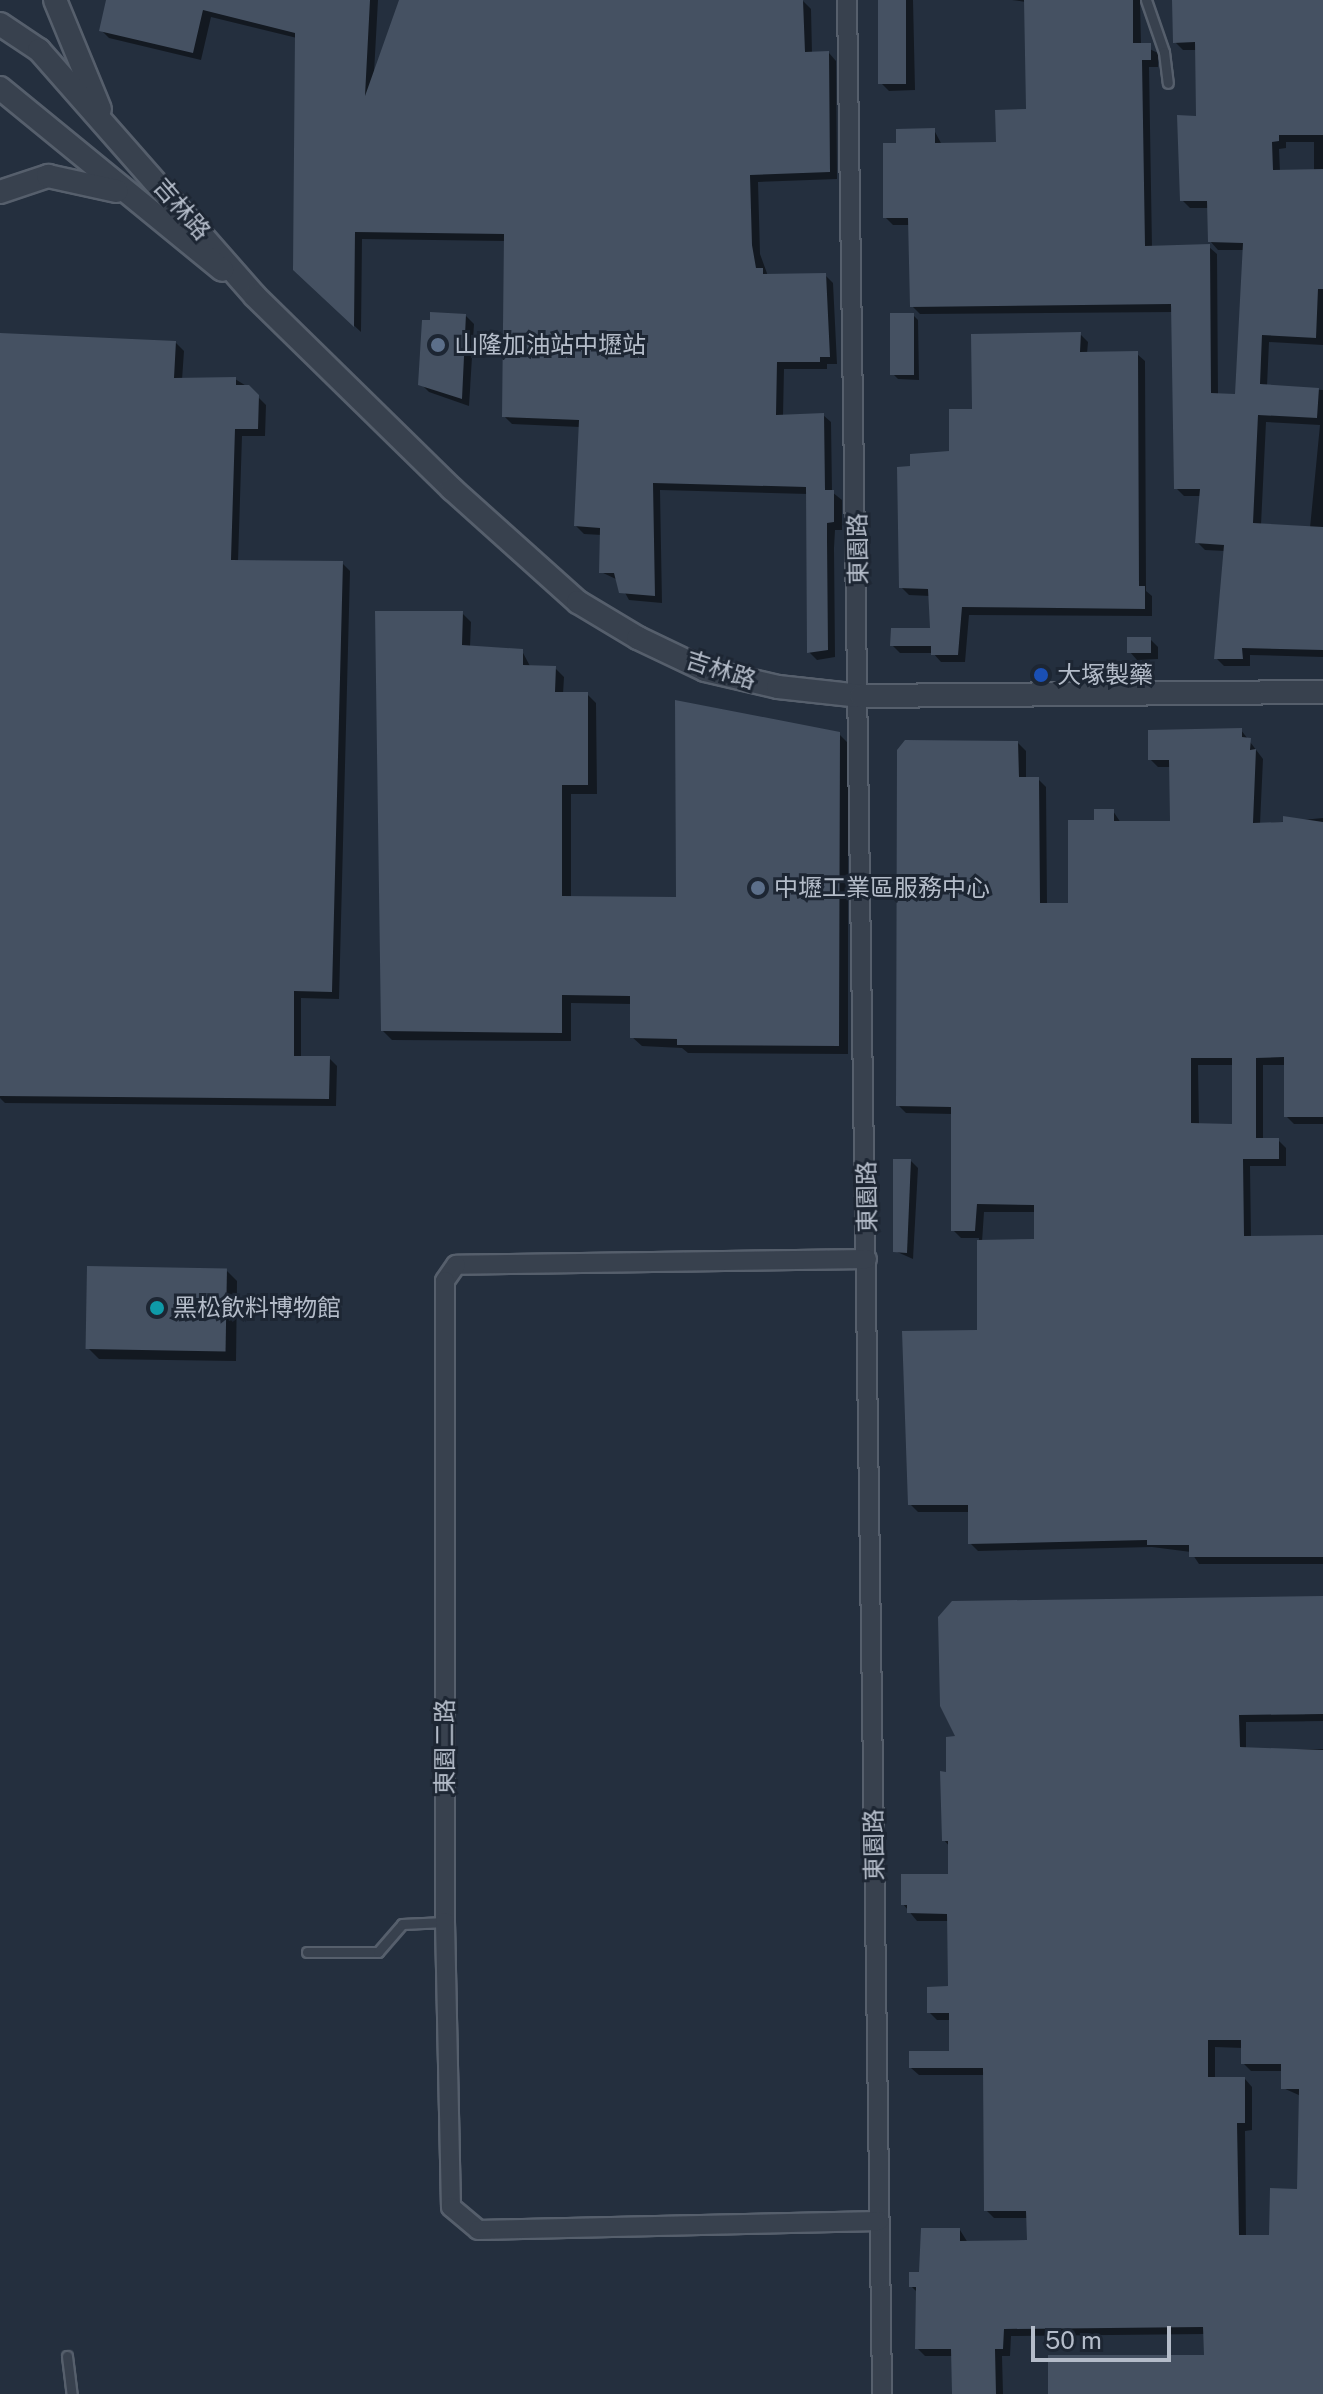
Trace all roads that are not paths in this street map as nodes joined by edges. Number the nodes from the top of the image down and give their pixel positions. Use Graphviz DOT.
graph roads {
  1 [pos="55,0"];
  2 [pos="847,0"];
  3 [pos="1146,0"];
  4 [pos="0,24"];
  5 [pos="1168,83"];
  6 [pos="0,88"];
  7 [pos="106,125"];
  8 [pos="0,192"];
  9 [pos="125,193"];
  10 [pos="255,296"];
  11 [pos="1323,692"];
  12 [pos="861,696"];
  13 [pos="867,1259"];
  14 [pos="445,1922"];
  15 [pos="307,1952"];
  16 [pos="879,2221"];
  17 [pos="67,2356"];
  18 [pos="72,2394"];
  19 [pos="882,2394"];
  1 -- 7 [label="street"];
  2 -- 12 [label="street, 東園路"];
  3 -- 5 [label="lane"];
  4 -- 7 [label="street, 吉林路"];
  6 -- 9 [label="street, 吉林路"];
  7 -- 10 [label="street, 吉林路"];
  8 -- 9 [label="street"];
  9 -- 10 [label="street, 吉林路"];
  10 -- 12 [label="street, 吉林路"];
  11 -- 12 [label="street, 吉林路"];
  12 -- 13 [label="street, 東園路"];
  13 -- 14 [label="street, 東園二路"];
  13 -- 16 [label="street, 東園路"];
  14 -- 15 [label="lane"];
  14 -- 16 [label="street, 東園二路"];
  16 -- 19 [label="street, 東園路"];
  17 -- 18 [label="lane"];
}
